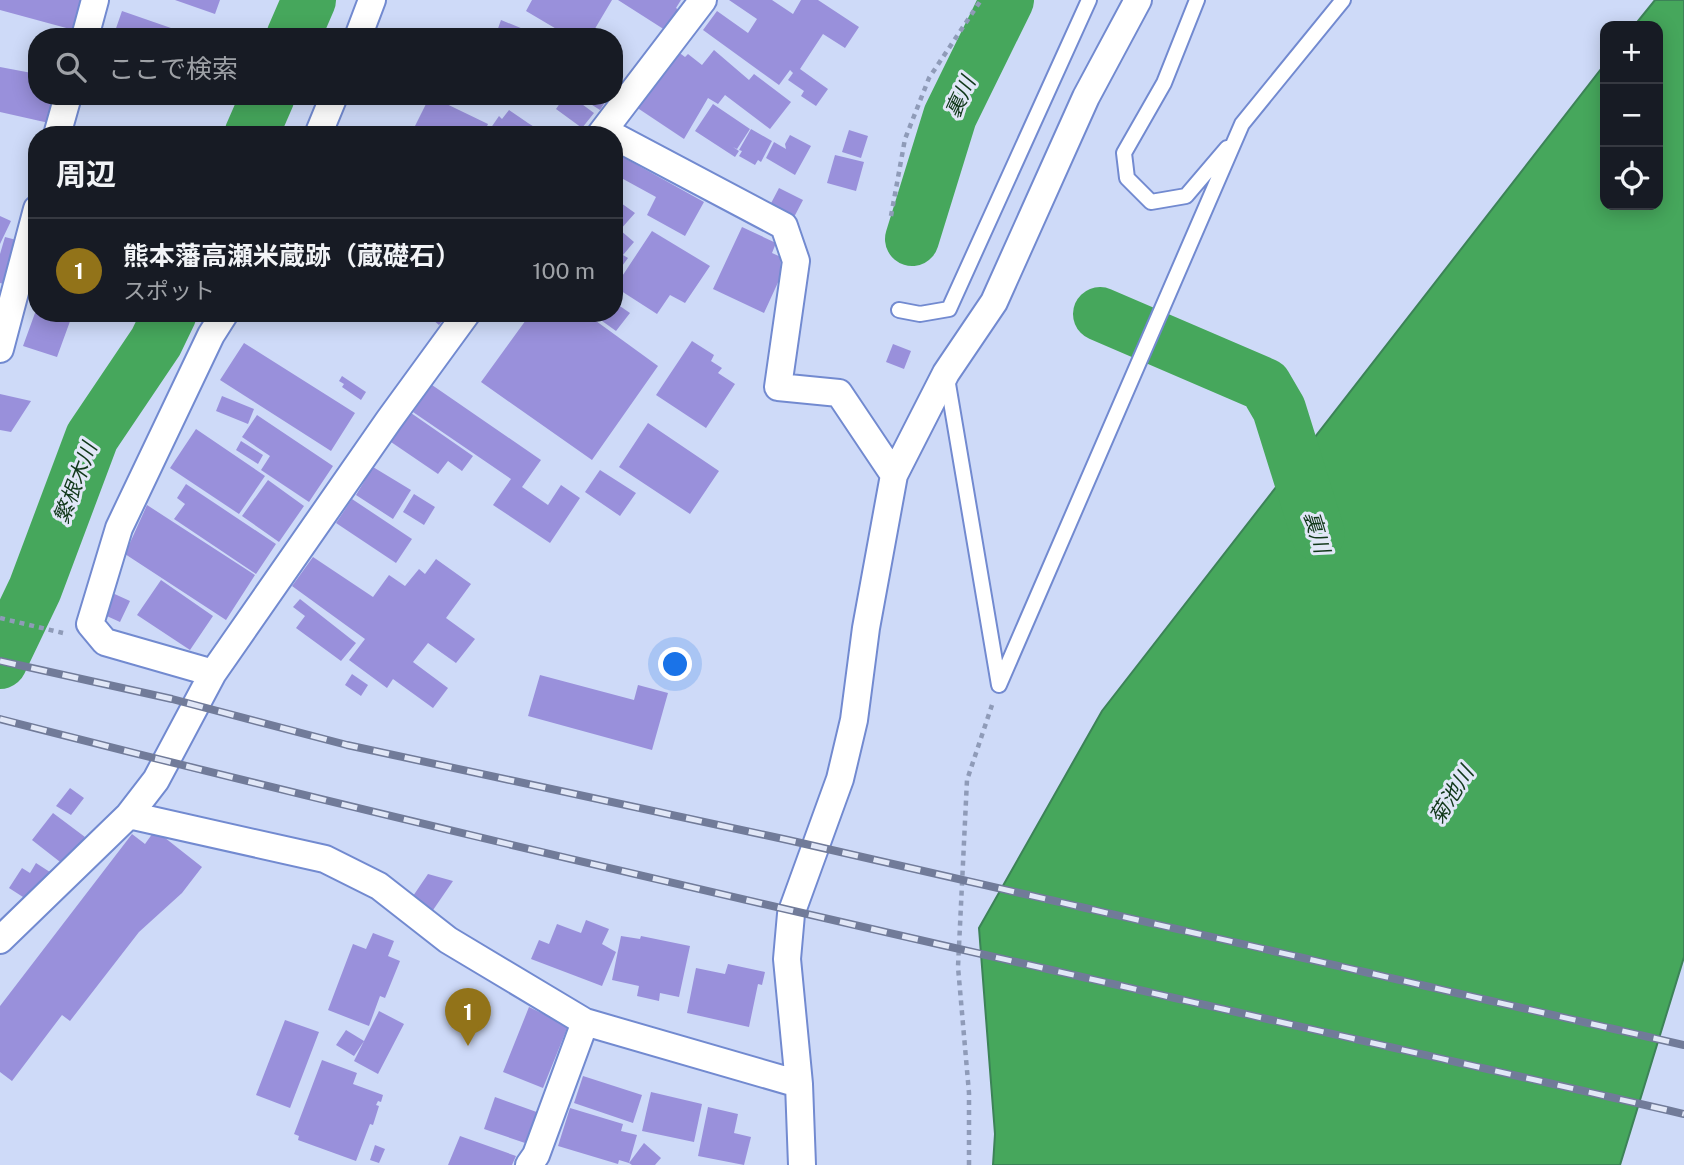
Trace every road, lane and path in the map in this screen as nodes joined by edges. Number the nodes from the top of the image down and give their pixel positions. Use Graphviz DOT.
graph roads {
  1 [pos="95,0"];
  2 [pos="372,0"];
  3 [pos="703,0"];
  4 [pos="981,0"];
  5 [pos="1089,0"];
  6 [pos="1138,0"];
  7 [pos="1153,0"];
  8 [pos="1197,0"];
  9 [pos="1343,0"];
  10 [pos="87,28"];
  11 [pos="361,28"];
  12 [pos="1086,97"];
  13 [pos="65,105"];
  14 [pos="330,105"];
  15 [pos="60,126"];
  16 [pos="322,126"];
  17 [pos="613,126"];
  18 [pos="1237,136"];
  19 [pos="623,142"];
  20 [pos="891,216"];
  21 [pos="28,243"];
  22 [pos="899,310"];
  23 [pos="219,322"];
  24 [pos="460,322"];
  25 [pos="0,349"];
  26 [pos="946,373"];
  27 [pos="894,475"];
  28 [pos="0,618"];
  29 [pos="105,642"];
  30 [pos="214,673"];
  31 [pos="999,685"];
  32 [pos="129,815"];
  33 [pos="0,940"];
  34 [pos="585,1022"];
  35 [pos="799,1084"];
  36 [pos="529,1165"];
  37 [pos="802,1165"];
  38 [pos="969,1165"];
  1 -- 10 [label="street"];
  2 -- 11 [label="street"];
  3 -- 17 [label="street"];
  4 -- 20 [label="path"];
  5 -- 22 [label="lane"];
  6 -- 12 [label="street"];
  7 -- 12 [label="lane"];
  8 -- 18 [label="lane"];
  9 -- 18 [label="lane"];
  12 -- 26 [label="street"];
  13 -- 15 [label="street"];
  14 -- 16 [label="street"];
  18 -- 31 [label="lane"];
  19 -- 27 [label="street"];
  21 -- 25 [label="street"];
  23 -- 29 [label="street"];
  24 -- 30 [label="street"];
  26 -- 27 [label="street"];
  26 -- 31 [label="lane"];
  27 -- 35 [label="street"];
  28 -- 29 [label="path"];
  29 -- 30 [label="street"];
  30 -- 32 [label="street"];
  31 -- 38 [label="path"];
  32 -- 33 [label="street"];
  32 -- 34 [label="street"];
  34 -- 35 [label="street"];
  34 -- 36 [label="street"];
  35 -- 37 [label="street"];
}
